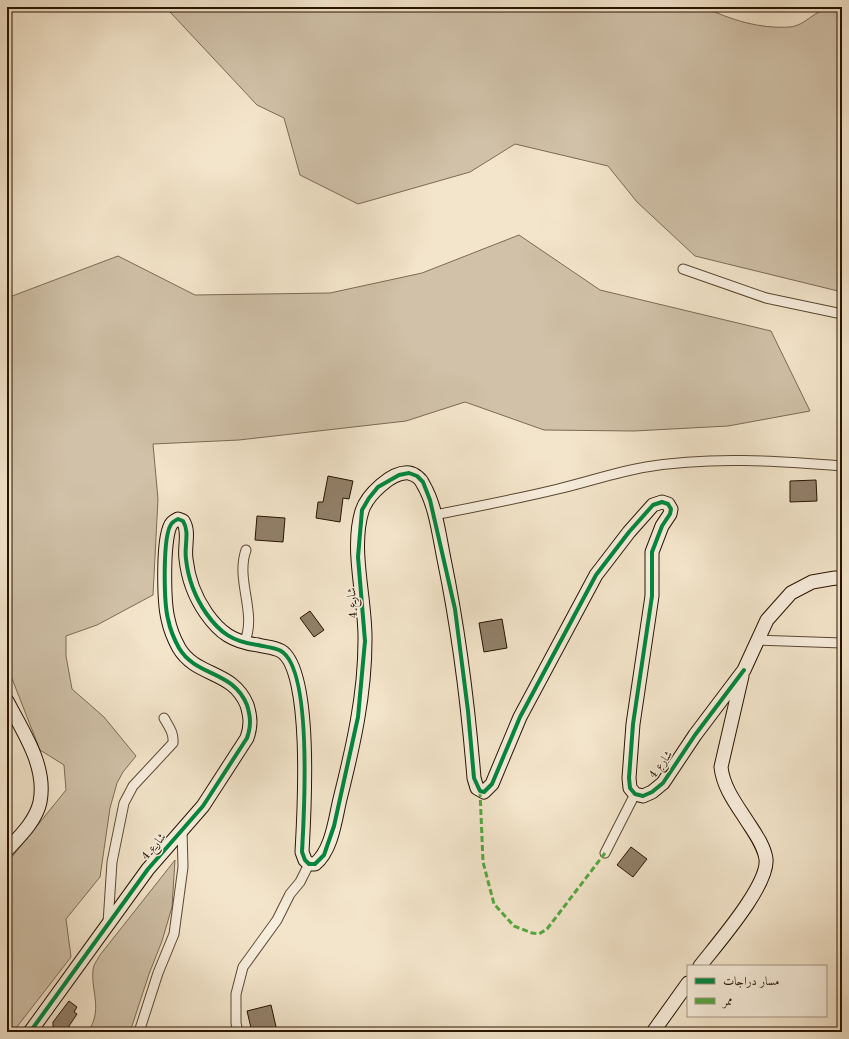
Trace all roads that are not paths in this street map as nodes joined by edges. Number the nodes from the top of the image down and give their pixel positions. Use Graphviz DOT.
graph roads {
  1 [pos="683,269"];
  2 [pos="842,314"];
  3 [pos="842,466"];
  4 [pos="434,515"];
  5 [pos="246,550"];
  6 [pos="842,579"];
  7 [pos="758,640"];
  8 [pos="244,643"];
  9 [pos="842,643"];
  10 [pos="744,670"];
  11 [pos="7,701"];
  12 [pos="164,718"];
  13 [pos="635,794"];
  14 [pos="182,829"];
  15 [pos="7,850"];
  16 [pos="605,853"];
  17 [pos="309,864"];
  18 [pos="108,925"];
  19 [pos="701,965"];
  20 [pos="687,984"];
  21 [pos="30,1032"];
  22 [pos="139,1032"];
  23 [pos="238,1032"];
  24 [pos="653,1032"];
  1 -- 2 [label="street"];
  3 -- 4 [label="street"];
  4 -- 13 [label="street, شارع 4"];
  4 -- 17 [label="street, شارع 4"];
  5 -- 8 [label="street"];
  6 -- 7 [label="street, شارع 4"];
  7 -- 9 [label="street"];
  7 -- 10 [label="street, شارع 4"];
  8 -- 14 [label="street, شارع 4"];
  8 -- 17 [label="street, شارع 4"];
  10 -- 13 [label="street, شارع 4"];
  10 -- 19 [label="street"];
  11 -- 15 [label="street"];
  12 -- 18 [label="street"];
  13 -- 16 [label="street"];
  14 -- 18 [label="street, شارع 4"];
  14 -- 22 [label="street"];
  17 -- 23 [label="street"];
  18 -- 21 [label="street, شارع 4"];
  20 -- 24 [label="street"];
}
